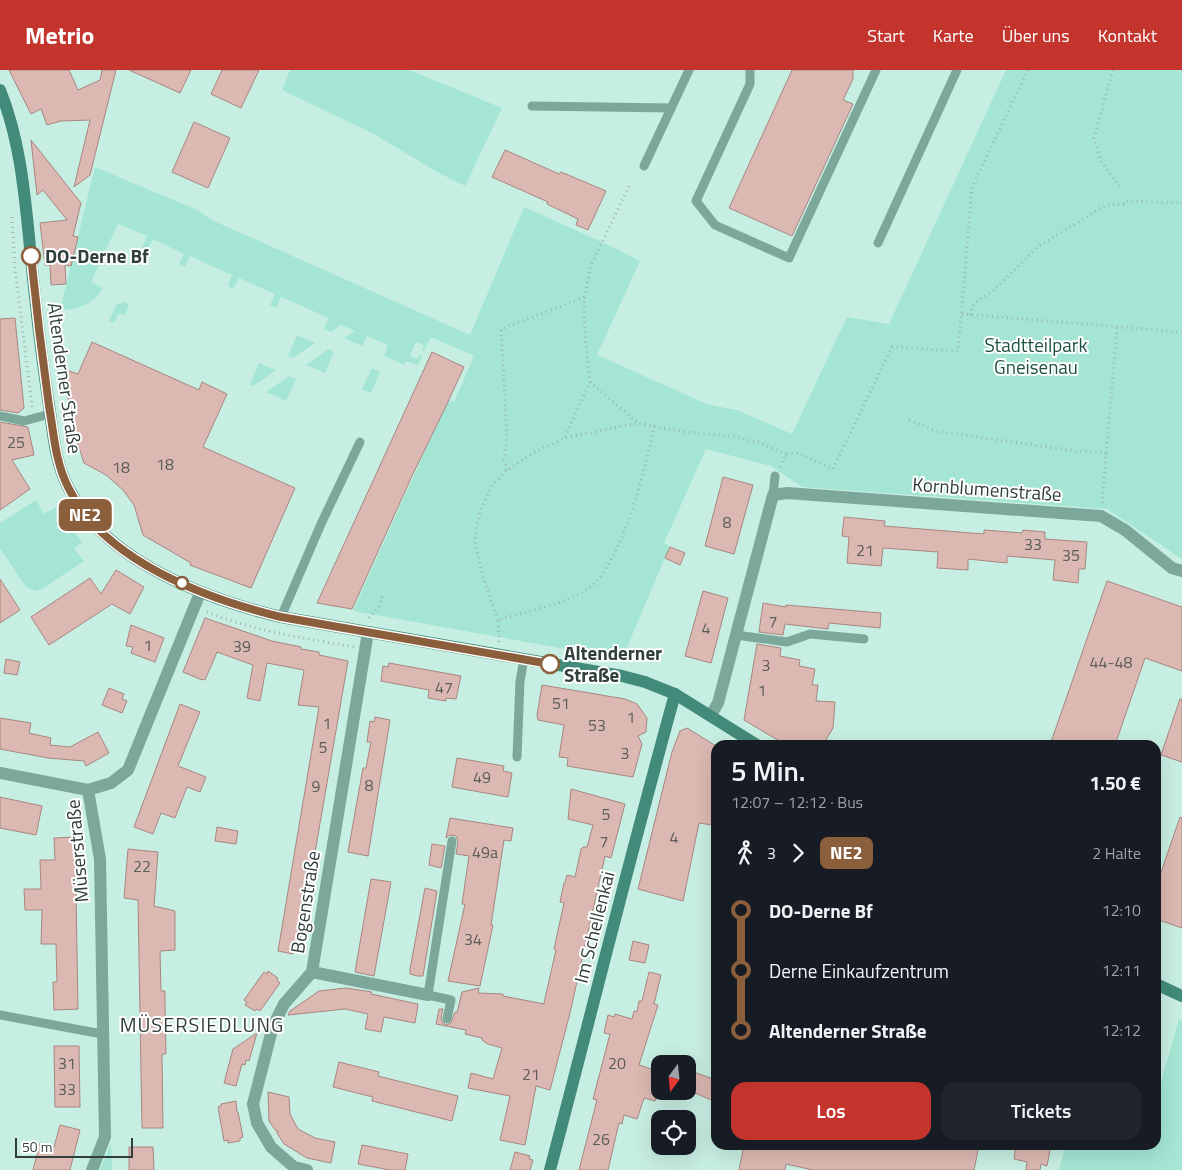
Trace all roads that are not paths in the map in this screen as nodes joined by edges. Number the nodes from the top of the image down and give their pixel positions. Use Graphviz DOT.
graph roads {
  1 [pos="689,70"];
  2 [pos="750,70"];
  3 [pos="876,70"];
  4 [pos="957,70"];
  5 [pos="0,90"];
  6 [pos="532,106"];
  7 [pos="671,108"];
  8 [pos="644,166"];
  9 [pos="878,243"];
  10 [pos="50,414"];
  11 [pos="0,416"];
  12 [pos="360,442"];
  13 [pos="775,476"];
  14 [pos="773,495"];
  15 [pos="1182,571"];
  16 [pos="200,593"];
  17 [pos="281,617"];
  18 [pos="368,632"];
  19 [pos="736,635"];
  20 [pos="864,638"];
  21 [pos="524,659"];
  22 [pos="675,694"];
  23 [pos="711,715"];
  24 [pos="750,740"];
  25 [pos="517,757"];
  26 [pos="0,773"];
  27 [pos="88,790"];
  28 [pos="452,841"];
  29 [pos="312,972"];
  30 [pos="1161,986"];
  31 [pos="1181,992"];
  32 [pos="428,996"];
  33 [pos="0,1015"];
  34 [pos="447,1019"];
  35 [pos="102,1034"];
  36 [pos="92,1170"];
  37 [pos="307,1170"];
  38 [pos="550,1170"];
  1 -- 7 [label="lane"];
  2 -- 3 [label="lane"];
  4 -- 9 [label="lane"];
  5 -- 10 [label="main road, Altenderner Straße"];
  6 -- 7 [label="lane"];
  7 -- 8 [label="lane"];
  10 -- 11 [label="lane"];
  10 -- 16 [label="main road, Altenderner Straße"];
  12 -- 17 [label="lane"];
  13 -- 14 [label="lane"];
  14 -- 15 [label="street, Kornblumenstraße"];
  14 -- 19 [label="street"];
  16 -- 17 [label="main road, Altenderner Straße"];
  16 -- 27 [label="street, Müserstraße"];
  17 -- 18 [label="main road, Altenderner Straße"];
  18 -- 21 [label="main road, Altenderner Straße"];
  18 -- 29 [label="street, Bogenstraße"];
  19 -- 20 [label="lane"];
  19 -- 23 [label="street"];
  21 -- 22 [label="main road, Altenderner Straße"];
  21 -- 25 [label="lane"];
  22 -- 23 [label="main road, Altenderner Straße"];
  22 -- 38 [label="main road, Im Schellenkai"];
  23 -- 24 [label="main road, Altenderner Straße"];
  26 -- 27 [label="street"];
  27 -- 35 [label="street, Müserstraße"];
  28 -- 32 [label="lane"];
  29 -- 32 [label="street"];
  29 -- 37 [label="street, Bogenstraße"];
  30 -- 31 [label="main road"];
  32 -- 34 [label="lane"];
  33 -- 35 [label="lane"];
  35 -- 36 [label="street, Müserstraße"];
}
